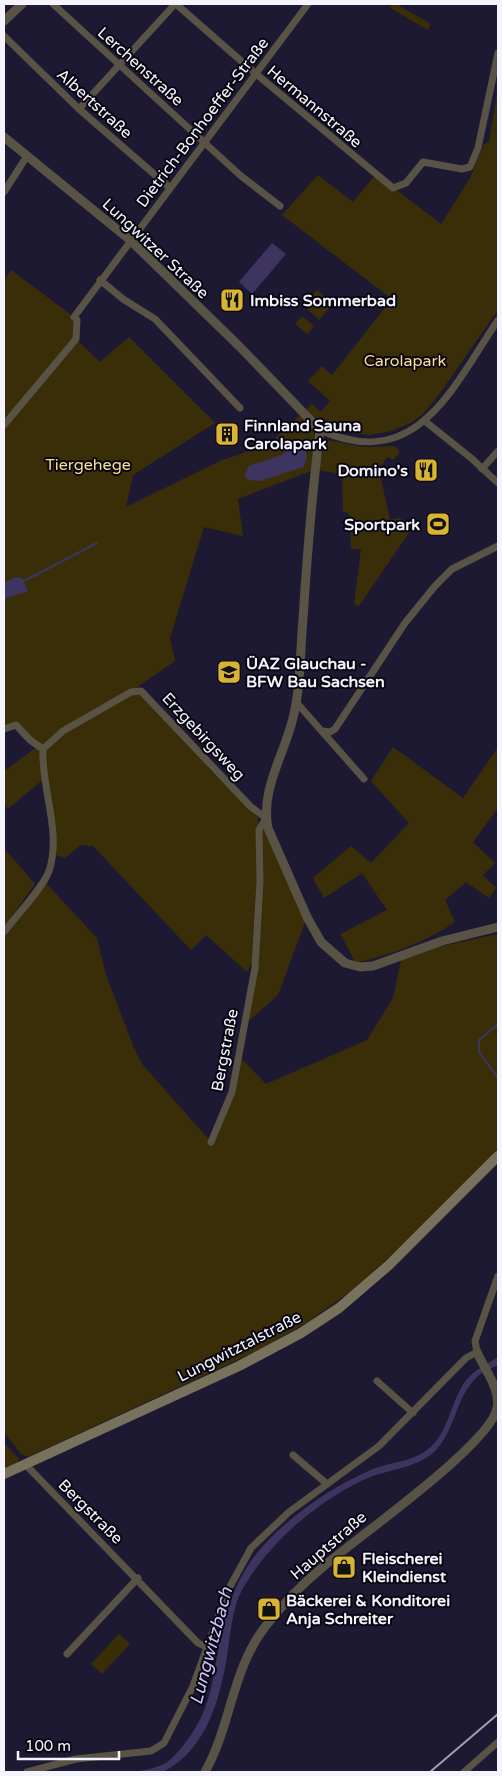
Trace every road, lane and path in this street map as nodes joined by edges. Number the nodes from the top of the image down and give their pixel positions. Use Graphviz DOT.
graph roads {
  1 [pos="22,4"];
  2 [pos="53,4"];
  3 [pos="175,4"];
  4 [pos="308,4"];
  5 [pos="4,21"];
  6 [pos="4,36"];
  7 [pos="498,53"];
  8 [pos="119,65"];
  9 [pos="255,74"];
  10 [pos="79,109"];
  11 [pos="4,137"];
  12 [pos="204,142"];
  13 [pos="27,156"];
  14 [pos="169,187"];
  15 [pos="4,192"];
  16 [pos="280,206"];
  17 [pos="130,240"];
  18 [pos="100,280"];
  19 [pos="498,320"];
  20 [pos="240,408"];
  21 [pos="426,422"];
  22 [pos="4,425"];
  23 [pos="320,430"];
  24 [pos="498,451"];
  25 [pos="482,469"];
  26 [pos="498,483"];
  27 [pos="498,546"];
  28 [pos="296,702"];
  29 [pos="4,729"];
  30 [pos="323,731"];
  31 [pos="43,749"];
  32 [pos="364,779"];
  33 [pos="266,818"];
  34 [pos="498,927"];
  35 [pos="4,932"];
  36 [pos="211,1142"];
  37 [pos="498,1156"];
  38 [pos="498,1276"];
  39 [pos="477,1352"];
  40 [pos="377,1381"];
  41 [pos="498,1398"];
  42 [pos="413,1413"];
  43 [pos="294,1455"];
  44 [pos="25,1464"];
  45 [pos="4,1474"];
  46 [pos="327,1484"];
  47 [pos="138,1578"];
  48 [pos="207,1647"];
  49 [pos="67,1654"];
  50 [pos="498,1742"];
  51 [pos="27,1772"];
  52 [pos="205,1772"];
  53 [pos="464,1772"];
  1 -- 5 [label="street"];
  2 -- 8 [label="street, Lerchenstraße"];
  3 -- 8 [label="street"];
  3 -- 9 [label="street, Hermannstraße"];
  4 -- 9 [label="street, Dietrich-Bonhoeffer-Straße"];
  6 -- 10 [label="street, Albertstraße"];
  7 -- 9 [label="street, Hermannstraße"];
  8 -- 10 [label="street"];
  8 -- 12 [label="street, Lerchenstraße"];
  9 -- 12 [label="street, Dietrich-Bonhoeffer-Straße"];
  10 -- 14 [label="street, Albertstraße"];
  11 -- 13 [label="street, Lungwitzer Straße"];
  12 -- 14 [label="street, Dietrich-Bonhoeffer-Straße"];
  12 -- 16 [label="street, Lerchenstraße"];
  13 -- 15 [label="street"];
  13 -- 17 [label="street, Lungwitzer Straße"];
  14 -- 17 [label="street, Dietrich-Bonhoeffer-Straße"];
  17 -- 18 [label="street, Dietrich-Bonhoeffer-Straße"];
  17 -- 23 [label="street, Lungwitzer Straße"];
  18 -- 20 [label="street"];
  18 -- 22 [label="street, Dietrich-Bonhoeffer-Straße"];
  19 -- 21 [label="street"];
  21 -- 23 [label="street"];
  21 -- 25 [label="street"];
  23 -- 28 [label="street"];
  24 -- 25 [label="street"];
  25 -- 26 [label="street"];
  27 -- 30 [label="street"];
  28 -- 30 [label="street"];
  28 -- 33 [label="street"];
  29 -- 31 [label="street"];
  30 -- 32 [label="street"];
  31 -- 33 [label="street, Erzgebirgsweg"];
  31 -- 35 [label="street"];
  33 -- 34 [label="street"];
  33 -- 36 [label="street, Bergstraße"];
  37 -- 44 [label="main road, Lungwitztalstraße"];
  38 -- 39 [label="street"];
  39 -- 41 [label="street"];
  39 -- 42 [label="street"];
  40 -- 42 [label="street"];
  41 -- 52 [label="street, Hauptstraße"];
  42 -- 46 [label="street"];
  43 -- 46 [label="street"];
  44 -- 45 [label="main road, Lungwitztalstraße"];
  44 -- 47 [label="street, Bergstraße"];
  46 -- 48 [label="street"];
  47 -- 48 [label="street, Bergstraße"];
  47 -- 49 [label="street"];
  48 -- 51 [label="street"];
  50 -- 53 [label="street"];
}
